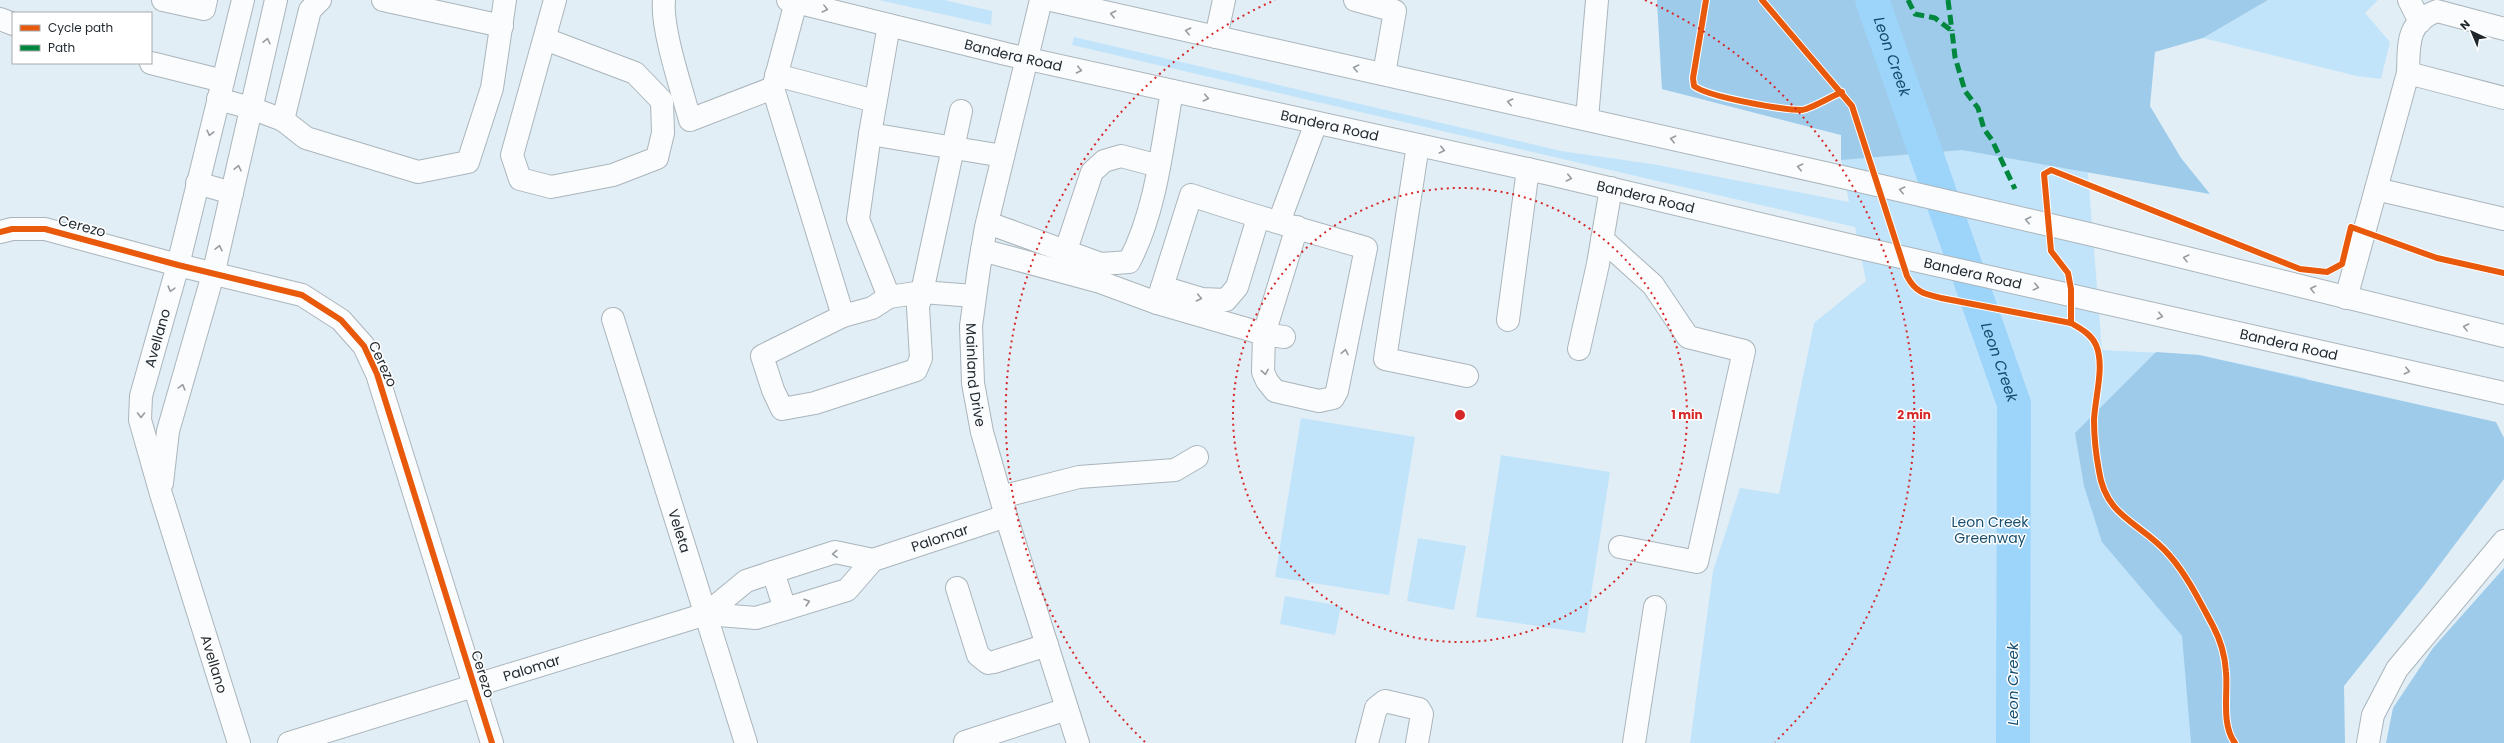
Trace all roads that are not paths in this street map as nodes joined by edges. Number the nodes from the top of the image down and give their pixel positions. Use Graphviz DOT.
graph roads {
  1 [pos="163,0"];
  2 [pos="206,0"];
  3 [pos="243,0"];
  4 [pos="276,0"];
  5 [pos="320,0"];
  6 [pos="383,0"];
  7 [pos="506,0"];
  8 [pos="555,0"];
  9 [pos="664,0"];
  10 [pos="1041,0"];
  11 [pos="1051,0"];
  12 [pos="1224,0"];
  13 [pos="1356,0"];
  14 [pos="1597,0"];
  15 [pos="2409,0"];
  16 [pos="792,1"];
  17 [pos="410,4"];
  18 [pos="1396,5"];
  19 [pos="0,20"];
  20 [pos="2420,22"];
  21 [pos="12,24"];
  22 [pos="889,25"];
  23 [pos="502,26"];
  24 [pos="2504,29"];
  25 [pos="1216,37"];
  26 [pos="545,39"];
  27 [pos="1027,58"];
  28 [pos="152,63"];
  29 [pos="2408,73"];
  30 [pos="1384,74"];
  31 [pos="775,82"];
  32 [pos="221,90"];
  33 [pos="1172,90"];
  34 [pos="2504,98"];
  35 [pos="875,101"];
  36 [pos="252,108"];
  37 [pos="962,110"];
  38 [pos="282,120"];
  39 [pos="1587,120"];
  40 [pos="1316,123"];
  41 [pos="870,134"];
  42 [pos="1418,145"];
  43 [pos="954,150"];
  44 [pos="1003,156"];
  45 [pos="1159,166"];
  46 [pos="1528,169"];
  47 [pos="197,183"];
  48 [pos="1611,188"];
  49 [pos="2376,189"];
  50 [pos="232,193"];
  51 [pos="2504,219"];
  52 [pos="1278,222"];
  53 [pos="988,223"];
  54 [pos="0,232"];
  55 [pos="1602,239"];
  56 [pos="982,250"];
  57 [pos="1066,250"];
  58 [pos="178,265"];
  59 [pos="213,273"];
  60 [pos="922,292"];
  61 [pos="1160,295"];
  62 [pos="974,296"];
  63 [pos="889,297"];
  64 [pos="2346,298"];
  65 [pos="843,316"];
  66 [pos="613,319"];
  67 [pos="1508,320"];
  68 [pos="1274,335"];
  69 [pos="2504,336"];
  70 [pos="1579,349"];
  71 [pos="1467,376"];
  72 [pos="2504,393"];
  73 [pos="1197,457"];
  74 [pos="161,494"];
  75 [pos="1003,507"];
  76 [pos="2504,541"];
  77 [pos="1620,547"];
  78 [pos="873,560"];
  79 [pos="773,572"];
  80 [pos="957,588"];
  81 [pos="1655,607"];
  82 [pos="785,609"];
  83 [pos="706,614"];
  84 [pos="1047,645"];
  85 [pos="474,686"];
  86 [pos="1067,709"];
  87 [pos="965,742"];
  88 [pos="239,743"];
  89 [pos="289,743"];
  90 [pos="492,743"];
  91 [pos="746,743"];
  92 [pos="1078,743"];
  93 [pos="1367,743"];
  94 [pos="1417,743"];
  95 [pos="1634,743"];
  96 [pos="2368,743"];
  1 -- 2 [label="main road"];
  3 -- 32 [label="main road, Avellano"];
  36 -- 4 [label="main road, Avellano, one-way"];
  5 -- 38 [label="main road"];
  6 -- 17 [label="main road"];
  7 -- 23 [label="main road"];
  8 -- 26 [label="main road"];
  9 -- 31 [label="main road"];
  10 -- 27 [label="main road, Mainland Drive"];
  25 -- 11 [label="main road, one-way"];
  12 -- 25 [label="main road"];
  13 -- 18 [label="main road"];
  14 -- 39 [label="main road"];
  15 -- 20 [label="main road"];
  16 -- 22 [label="main road, Bandera Road, one-way"];
  16 -- 31 [label="main road"];
  17 -- 23 [label="main road"];
  18 -- 30 [label="main road"];
  19 -- 21 [label="main road"];
  20 -- 24 [label="main road"];
  20 -- 29 [label="main road"];
  22 -- 27 [label="main road, Bandera Road"];
  22 -- 35 [label="main road"];
  23 -- 38 [label="main road"];
  30 -- 25 [label="main road, one-way"];
  26 -- 26 [label="main road"];
  27 -- 33 [label="main road, Bandera Road, one-way"];
  27 -- 44 [label="main road, Mainland Drive"];
  28 -- 32 [label="main road"];
  29 -- 34 [label="main road"];
  29 -- 49 [label="main road"];
  39 -- 30 [label="main road, one-way"];
  31 -- 35 [label="main road"];
  31 -- 65 [label="main road"];
  32 -- 36 [label="main road"];
  32 -- 47 [label="main road, Avellano, one-way"];
  33 -- 40 [label="main road, Bandera Road, one-way"];
  33 -- 45 [label="main road"];
  35 -- 41 [label="main road"];
  36 -- 38 [label="main road"];
  50 -- 36 [label="main road, Avellano, one-way"];
  37 -- 43 [label="main road"];
  64 -- 39 [label="main road, one-way"];
  40 -- 42 [label="main road, Bandera Road"];
  40 -- 52 [label="main road"];
  41 -- 43 [label="main road"];
  41 -- 63 [label="main road"];
  42 -- 46 [label="main road, Bandera Road, one-way"];
  42 -- 71 [label="main road"];
  43 -- 44 [label="main road"];
  43 -- 60 [label="main road"];
  44 -- 53 [label="main road, Mainland Drive"];
  45 -- 57 [label="main road"];
  45 -- 57 [label="main road"];
  46 -- 48 [label="main road, Bandera Road, one-way"];
  46 -- 67 [label="main road"];
  47 -- 50 [label="main road"];
  47 -- 58 [label="main road, Avellano"];
  48 -- 55 [label="main road"];
  48 -- 72 [label="main road, Bandera Road, one-way"];
  49 -- 51 [label="main road"];
  49 -- 64 [label="main road"];
  59 -- 50 [label="main road, Avellano, one-way"];
  61 -- 52 [label="main road, one-way"];
  52 -- 61 [label="main road"];
  52 -- 68 [label="main road"];
  68 -- 52 [label="main road, one-way"];
  53 -- 56 [label="main road, Mainland Drive"];
  53 -- 57 [label="main road"];
  54 -- 58 [label="main road, Cerezo"];
  55 -- 70 [label="main road"];
  55 -- 77 [label="main road"];
  56 -- 61 [label="main road"];
  56 -- 62 [label="main road, Mainland Drive"];
  58 -- 59 [label="main road, Cerezo"];
  58 -- 74 [label="main road, Avellano, one-way"];
  74 -- 59 [label="main road, Avellano, one-way"];
  59 -- 85 [label="main road, Cerezo"];
  60 -- 62 [label="main road"];
  60 -- 63 [label="main road"];
  60 -- 65 [label="main road"];
  61 -- 68 [label="main road"];
  62 -- 75 [label="main road, Mainland Drive"];
  63 -- 65 [label="main road"];
  69 -- 64 [label="main road, one-way"];
  66 -- 83 [label="main road, Veleta"];
  73 -- 75 [label="main road, Palomar"];
  74 -- 88 [label="main road, Avellano"];
  75 -- 78 [label="main road, Palomar"];
  75 -- 84 [label="main road, Mainland Drive"];
  76 -- 96 [label="main road"];
  78 -- 79 [label="main road, Palomar, one-way"];
  82 -- 78 [label="main road, Palomar, one-way"];
  79 -- 82 [label="main road"];
  79 -- 83 [label="main road, Palomar"];
  80 -- 84 [label="main road"];
  81 -- 95 [label="main road"];
  82 -- 83 [label="main road, Palomar"];
  83 -- 85 [label="main road, Palomar"];
  83 -- 91 [label="main road, Veleta"];
  84 -- 86 [label="main road, Mainland Drive"];
  85 -- 89 [label="main road, Palomar"];
  85 -- 90 [label="main road, Cerezo"];
  86 -- 87 [label="main road"];
  86 -- 92 [label="main road, Mainland Drive"];
  93 -- 94 [label="main road"];
}
